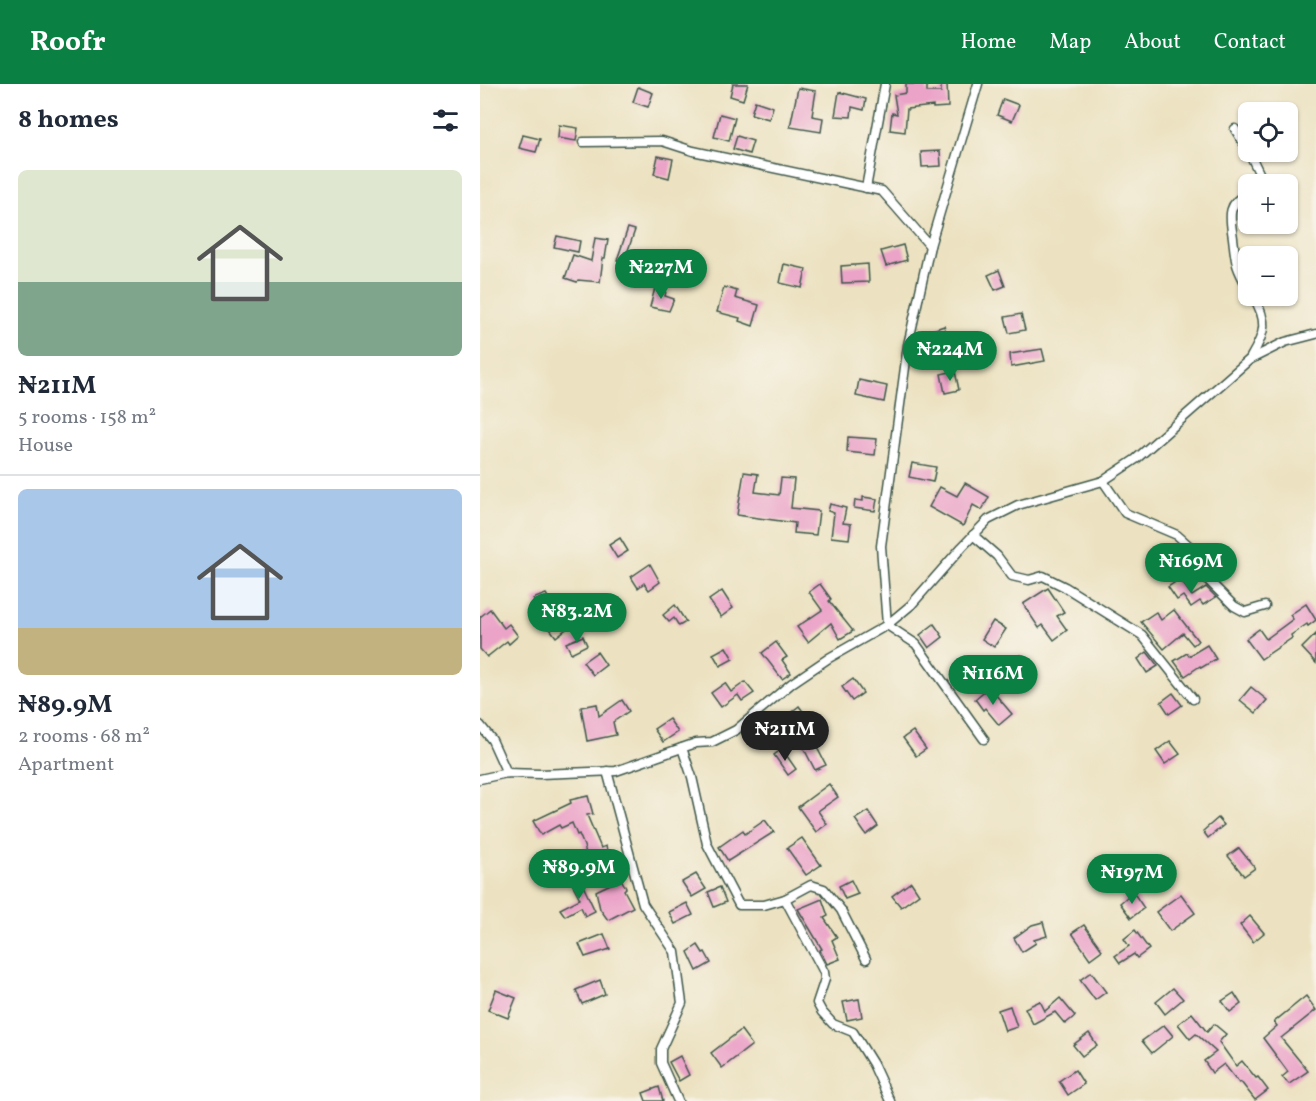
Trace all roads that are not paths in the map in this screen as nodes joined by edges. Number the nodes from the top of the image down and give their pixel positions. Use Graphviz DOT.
graph roads {
  1 [pos="885,84"];
  2 [pos="978,84"];
  3 [pos="1235,129"];
  4 [pos="1238,134"];
  5 [pos="583,142"];
  6 [pos="866,188"];
  7 [pos="1238,200"];
  8 [pos="930,246"];
  9 [pos="1238,268"];
  10 [pos="1258,306"];
  11 [pos="1316,334"];
  12 [pos="1250,360"];
  13 [pos="1104,481"];
  14 [pos="973,535"];
  15 [pos="1264,606"];
  16 [pos="887,625"];
  17 [pos="1194,699"];
  18 [pos="480,724"];
  19 [pos="984,739"];
  20 [pos="682,748"];
  21 [pos="607,771"];
  22 [pos="507,773"];
  23 [pos="480,779"];
  24 [pos="785,898"];
  25 [pos="866,959"];
  26 [pos="678,1101"];
  27 [pos="890,1101"];
  1 -- 6 [label="street"];
  2 -- 8 [label="street"];
  3 -- 4 [label="street"];
  5 -- 6 [label="street"];
  6 -- 8 [label="street"];
  7 -- 9 [label="street"];
  8 -- 16 [label="street"];
  10 -- 12 [label="street"];
  11 -- 12 [label="street"];
  12 -- 13 [label="street"];
  13 -- 14 [label="street"];
  13 -- 15 [label="street"];
  14 -- 16 [label="street"];
  14 -- 17 [label="street"];
  16 -- 19 [label="street"];
  16 -- 20 [label="street"];
  18 -- 22 [label="street"];
  20 -- 21 [label="street"];
  20 -- 24 [label="street"];
  21 -- 22 [label="street"];
  21 -- 26 [label="street"];
  22 -- 23 [label="street"];
  24 -- 25 [label="street"];
  24 -- 27 [label="street"];
}
